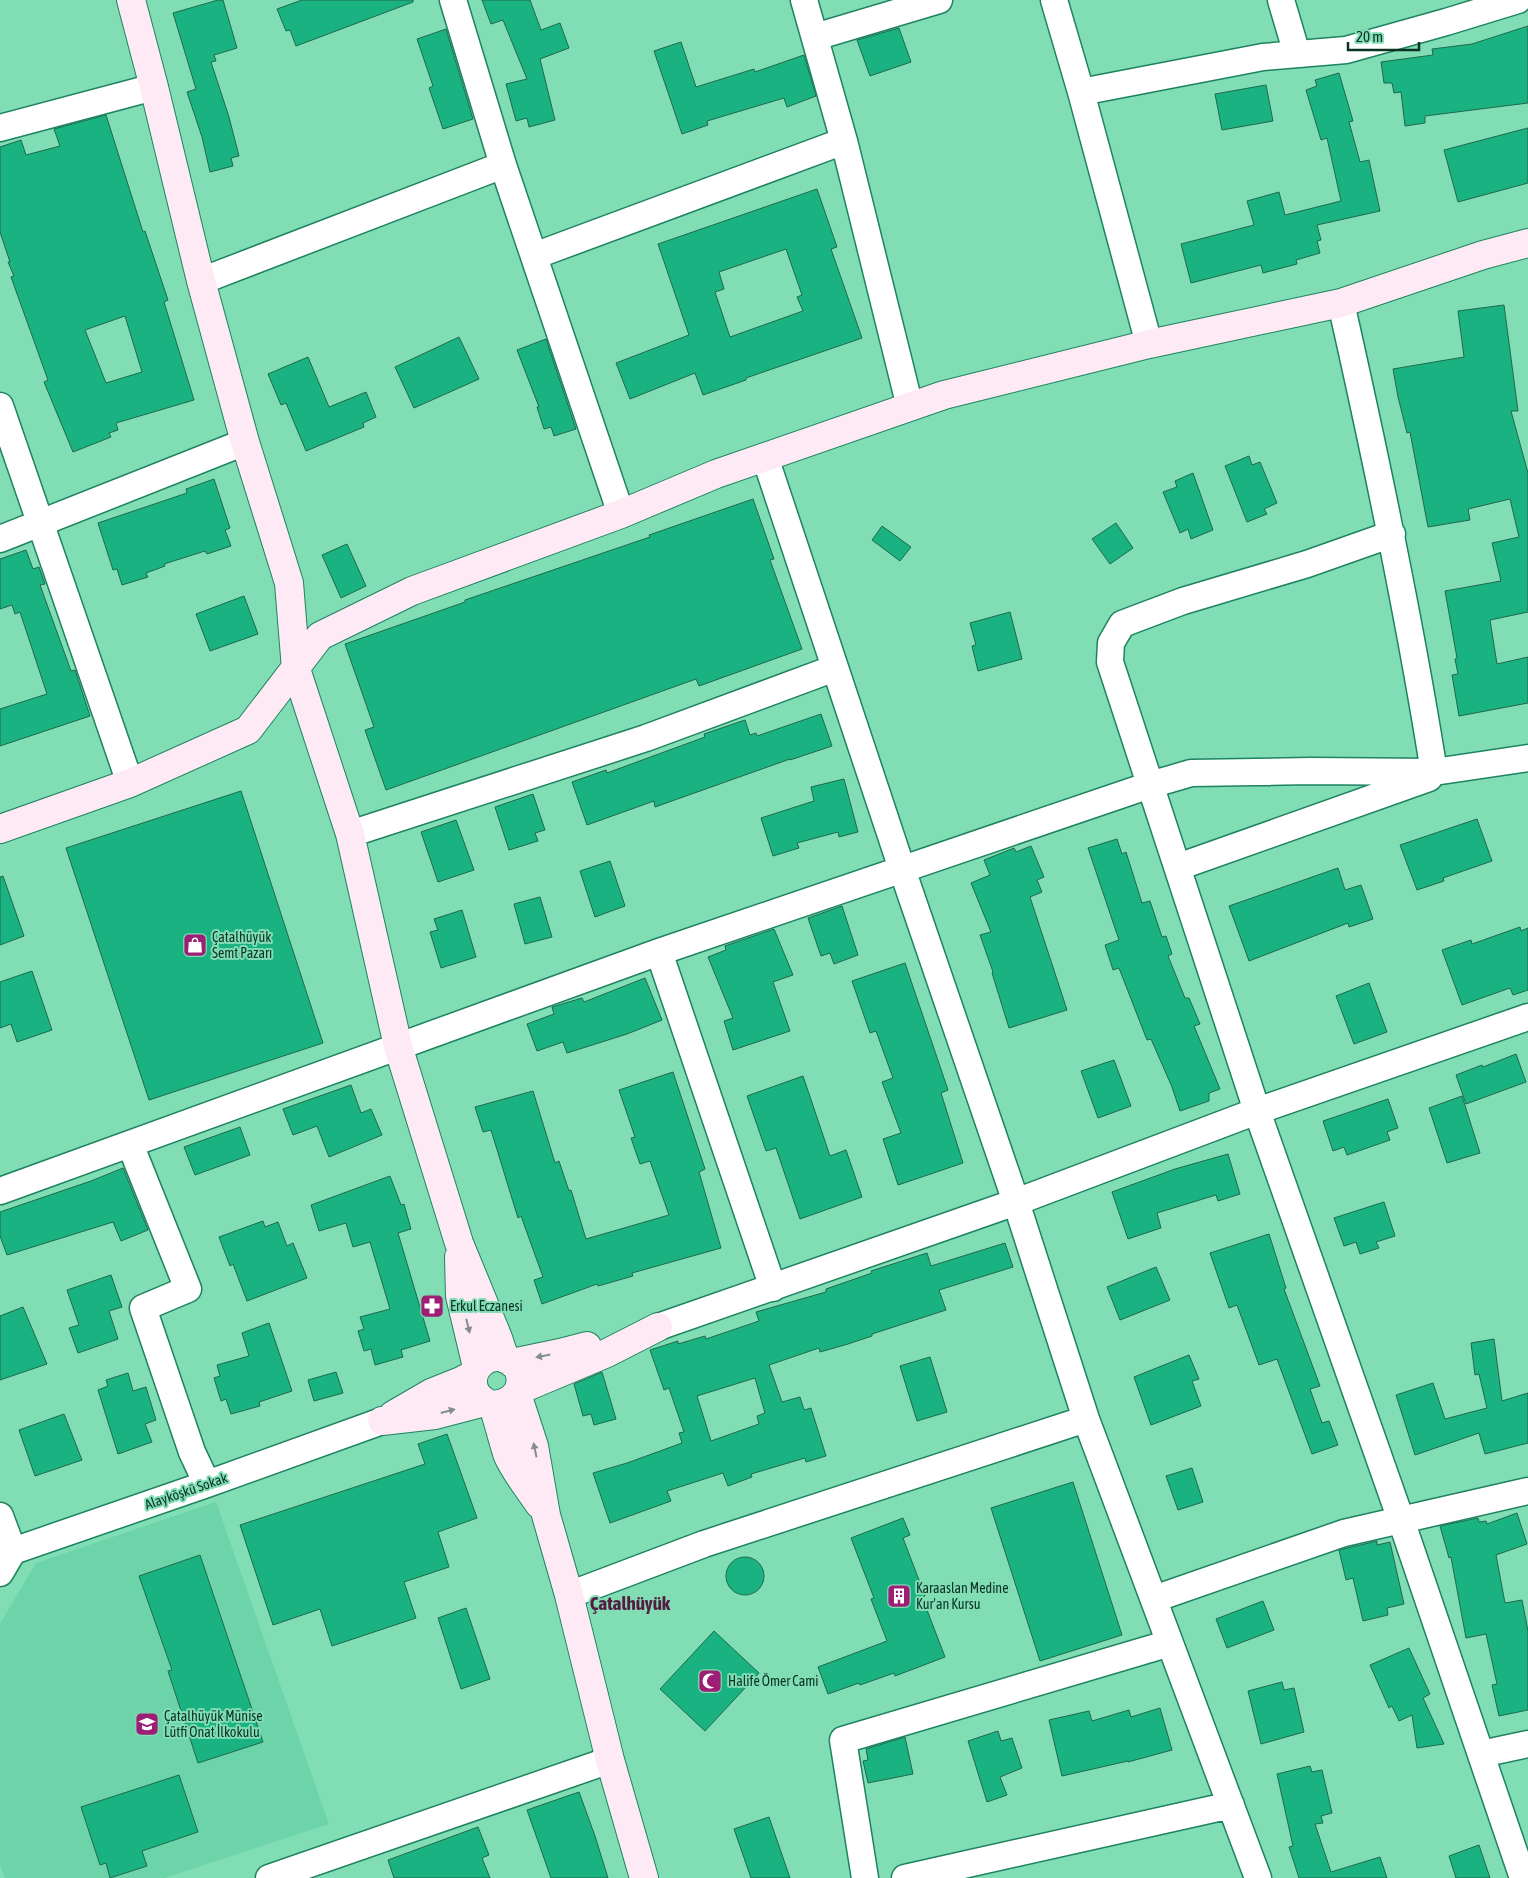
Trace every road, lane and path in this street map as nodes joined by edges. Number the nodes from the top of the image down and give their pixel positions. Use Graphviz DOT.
graph roads {
  1 [pos="130,0"];
  2 [pos="453,0"];
  3 [pos="804,0"];
  4 [pos="939,0"];
  5 [pos="1054,0"];
  6 [pos="1281,0"];
  7 [pos="1518,0"];
  8 [pos="815,37"];
  9 [pos="1297,54"];
  10 [pos="154,87"];
  11 [pos="1081,92"];
  12 [pos="0,128"];
  13 [pos="844,140"];
  14 [pos="503,165"];
  15 [pos="1528,243"];
  16 [pos="534,256"];
  17 [pos="201,281"];
  18 [pos="1341,302"];
  19 [pos="1149,344"];
  20 [pos="0,406"];
  21 [pos="910,406"];
  22 [pos="245,442"];
  23 [pos="765,457"];
  24 [pos="621,514"];
  25 [pos="41,524"];
  26 [pos="1392,534"];
  27 [pos="0,540"];
  28 [pos="835,668"];
  29 [pos="296,669"];
  30 [pos="1528,758"];
  31 [pos="1445,770"];
  32 [pos="130,783"];
  33 [pos="1150,785"];
  34 [pos="0,829"];
  35 [pos="350,834"];
  36 [pos="1178,867"];
  37 [pos="902,869"];
  38 [pos="659,952"];
  39 [pos="1528,1017"];
  40 [pos="398,1046"];
  41 [pos="1257,1110"];
  42 [pos="130,1144"];
  43 [pos="0,1190"];
  44 [pos="1016,1202"];
  45 [pos="459,1243"];
  46 [pos="774,1288"];
  47 [pos="658,1327"];
  48 [pos="509,1361"];
  49 [pos="476,1371"];
  50 [pos="518,1392"];
  51 [pos="488,1403"];
  52 [pos="1086,1419"];
  53 [pos="382,1421"];
  54 [pos="207,1484"];
  55 [pos="1528,1491"];
  56 [pos="546,1515"];
  57 [pos="0,1516"];
  58 [pos="1401,1520"];
  59 [pos="13,1550"];
  60 [pos="0,1573"];
  61 [pos="569,1595"];
  62 [pos="1154,1599"];
  63 [pos="1170,1643"];
  64 [pos="1528,1744"];
  65 [pos="1481,1754"];
  66 [pos="610,1760"];
  67 [pos="1231,1805"];
  68 [pos="334,1868"];
  69 [pos="269,1878"];
  70 [pos="644,1878"];
  71 [pos="865,1878"];
  72 [pos="905,1878"];
  73 [pos="1258,1878"];
  74 [pos="1524,1878"];
  1 -- 10 [label="street"];
  2 -- 14 [label="street"];
  3 -- 8 [label="street"];
  4 -- 8 [label="street"];
  5 -- 11 [label="street"];
  6 -- 9 [label="street"];
  7 -- 9 [label="street"];
  8 -- 13 [label="street"];
  9 -- 11 [label="street"];
  10 -- 12 [label="street"];
  10 -- 17 [label="street"];
  11 -- 19 [label="street"];
  13 -- 16 [label="street"];
  13 -- 21 [label="street"];
  14 -- 16 [label="street"];
  14 -- 17 [label="street"];
  15 -- 18 [label="street"];
  16 -- 24 [label="street"];
  17 -- 22 [label="street"];
  18 -- 19 [label="street"];
  18 -- 26 [label="street"];
  19 -- 21 [label="street"];
  20 -- 25 [label="street"];
  21 -- 23 [label="street"];
  22 -- 25 [label="street"];
  22 -- 29 [label="street"];
  23 -- 24 [label="street"];
  23 -- 28 [label="street"];
  24 -- 29 [label="street"];
  25 -- 27 [label="street"];
  25 -- 32 [label="street"];
  26 -- 31 [label="street"];
  26 -- 33 [label="street"];
  28 -- 35 [label="street"];
  28 -- 37 [label="street"];
  29 -- 32 [label="street"];
  29 -- 35 [label="street"];
  30 -- 31 [label="street"];
  31 -- 33 [label="street"];
  31 -- 36 [label="street"];
  32 -- 34 [label="street"];
  33 -- 36 [label="street"];
  33 -- 37 [label="street"];
  35 -- 40 [label="street"];
  36 -- 41 [label="street"];
  37 -- 38 [label="street"];
  37 -- 44 [label="street"];
  38 -- 40 [label="street"];
  38 -- 46 [label="street"];
  39 -- 41 [label="street"];
  40 -- 42 [label="street"];
  40 -- 45 [label="street"];
  41 -- 44 [label="street"];
  41 -- 58 [label="street"];
  42 -- 43 [label="street"];
  42 -- 54 [label="street"];
  44 -- 46 [label="street"];
  44 -- 52 [label="street"];
  45 -- 48 [label="street"];
  45 -- 49 [label="street, one-way"];
  46 -- 47 [label="street"];
  47 -- 48 [label="street, one-way"];
  47 -- 50 [label="street"];
  48 -- 49 [label="street"];
  48 -- 50 [label="street"];
  49 -- 51 [label="street"];
  49 -- 53 [label="street"];
  50 -- 51 [label="street"];
  56 -- 50 [label="street, one-way"];
  53 -- 51 [label="street, one-way"];
  51 -- 56 [label="street"];
  52 -- 61 [label="street"];
  52 -- 62 [label="street"];
  53 -- 54 [label="street, Alayköşkü Sokak"];
  54 -- 59 [label="street, Alayköşkü Sokak"];
  55 -- 58 [label="street"];
  56 -- 61 [label="street"];
  57 -- 59 [label="street"];
  58 -- 62 [label="street"];
  58 -- 65 [label="street"];
  59 -- 60 [label="street"];
  61 -- 66 [label="street"];
  62 -- 63 [label="street"];
  63 -- 67 [label="street"];
  63 -- 71 [label="street"];
  64 -- 65 [label="street"];
  65 -- 74 [label="street"];
  66 -- 68 [label="street"];
  66 -- 70 [label="street"];
  67 -- 72 [label="street"];
  67 -- 73 [label="street"];
  68 -- 69 [label="street"];
}
